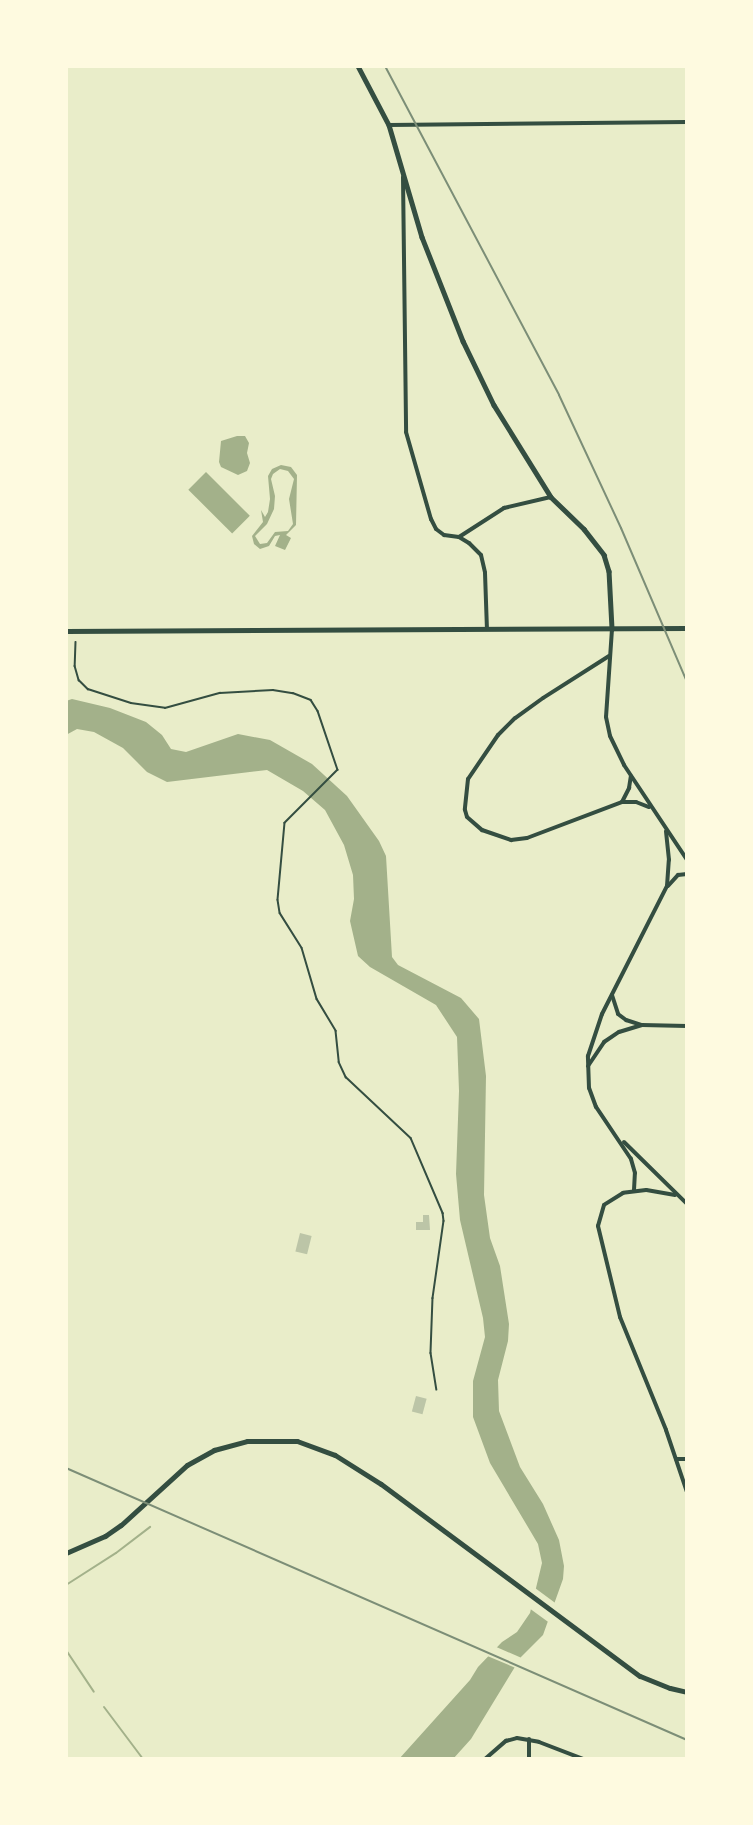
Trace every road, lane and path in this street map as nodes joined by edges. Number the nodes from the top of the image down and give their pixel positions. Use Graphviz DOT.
graph roads {
  1 [pos="358,66"];
  2 [pos="687,122"];
  3 [pos="389,125"];
  4 [pos="403,173"];
  5 [pos="551,497"];
  6 [pos="459,537"];
  7 [pos="687,628"];
  8 [pos="487,629"];
  9 [pos="612,629"];
  10 [pos="66,631"];
  11 [pos="76,642"];
  12 [pos="609,656"];
  13 [pos="631,776"];
  14 [pos="622,802"];
  15 [pos="652,808"];
  16 [pos="666,831"];
  17 [pos="687,860"];
  18 [pos="687,874"];
  19 [pos="667,886"];
  20 [pos="612,994"];
  21 [pos="642,1025"];
  22 [pos="687,1026"];
  23 [pos="588,1068"];
  24 [pos="621,1140"];
  25 [pos="634,1190"];
  26 [pos="675,1195"];
  27 [pos="687,1204"];
  28 [pos="437,1390"];
  29 [pos="676,1459"];
  30 [pos="687,1459"];
  31 [pos="687,1492"];
  32 [pos="66,1553"];
  33 [pos="687,1692"];
  34 [pos="529,1739"];
  35 [pos="485,1759"];
  36 [pos="529,1759"];
  37 [pos="583,1759"];
  1 -- 3 [label="street"];
  2 -- 3 [label="street"];
  3 -- 4 [label="street"];
  4 -- 5 [label="street"];
  4 -- 6 [label="street"];
  5 -- 6 [label="street"];
  5 -- 9 [label="street"];
  6 -- 8 [label="street"];
  7 -- 9 [label="main road"];
  8 -- 9 [label="main road"];
  8 -- 10 [label="main road"];
  9 -- 12 [label="street"];
  11 -- 28 [label="path"];
  12 -- 13 [label="street"];
  12 -- 14 [label="street"];
  13 -- 14 [label="street"];
  13 -- 15 [label="street"];
  14 -- 15 [label="street"];
  15 -- 16 [label="street"];
  16 -- 17 [label="street"];
  16 -- 19 [label="street"];
  18 -- 19 [label="street"];
  19 -- 20 [label="street"];
  20 -- 21 [label="street"];
  20 -- 23 [label="street"];
  21 -- 22 [label="street"];
  21 -- 23 [label="street"];
  23 -- 24 [label="street"];
  24 -- 25 [label="street"];
  24 -- 26 [label="street"];
  25 -- 26 [label="street"];
  25 -- 29 [label="street"];
  26 -- 27 [label="street"];
  29 -- 30 [label="street"];
  29 -- 31 [label="street"];
  32 -- 33 [label="main road"];
  34 -- 35 [label="street"];
  34 -- 36 [label="street"];
  34 -- 37 [label="street"];
}
